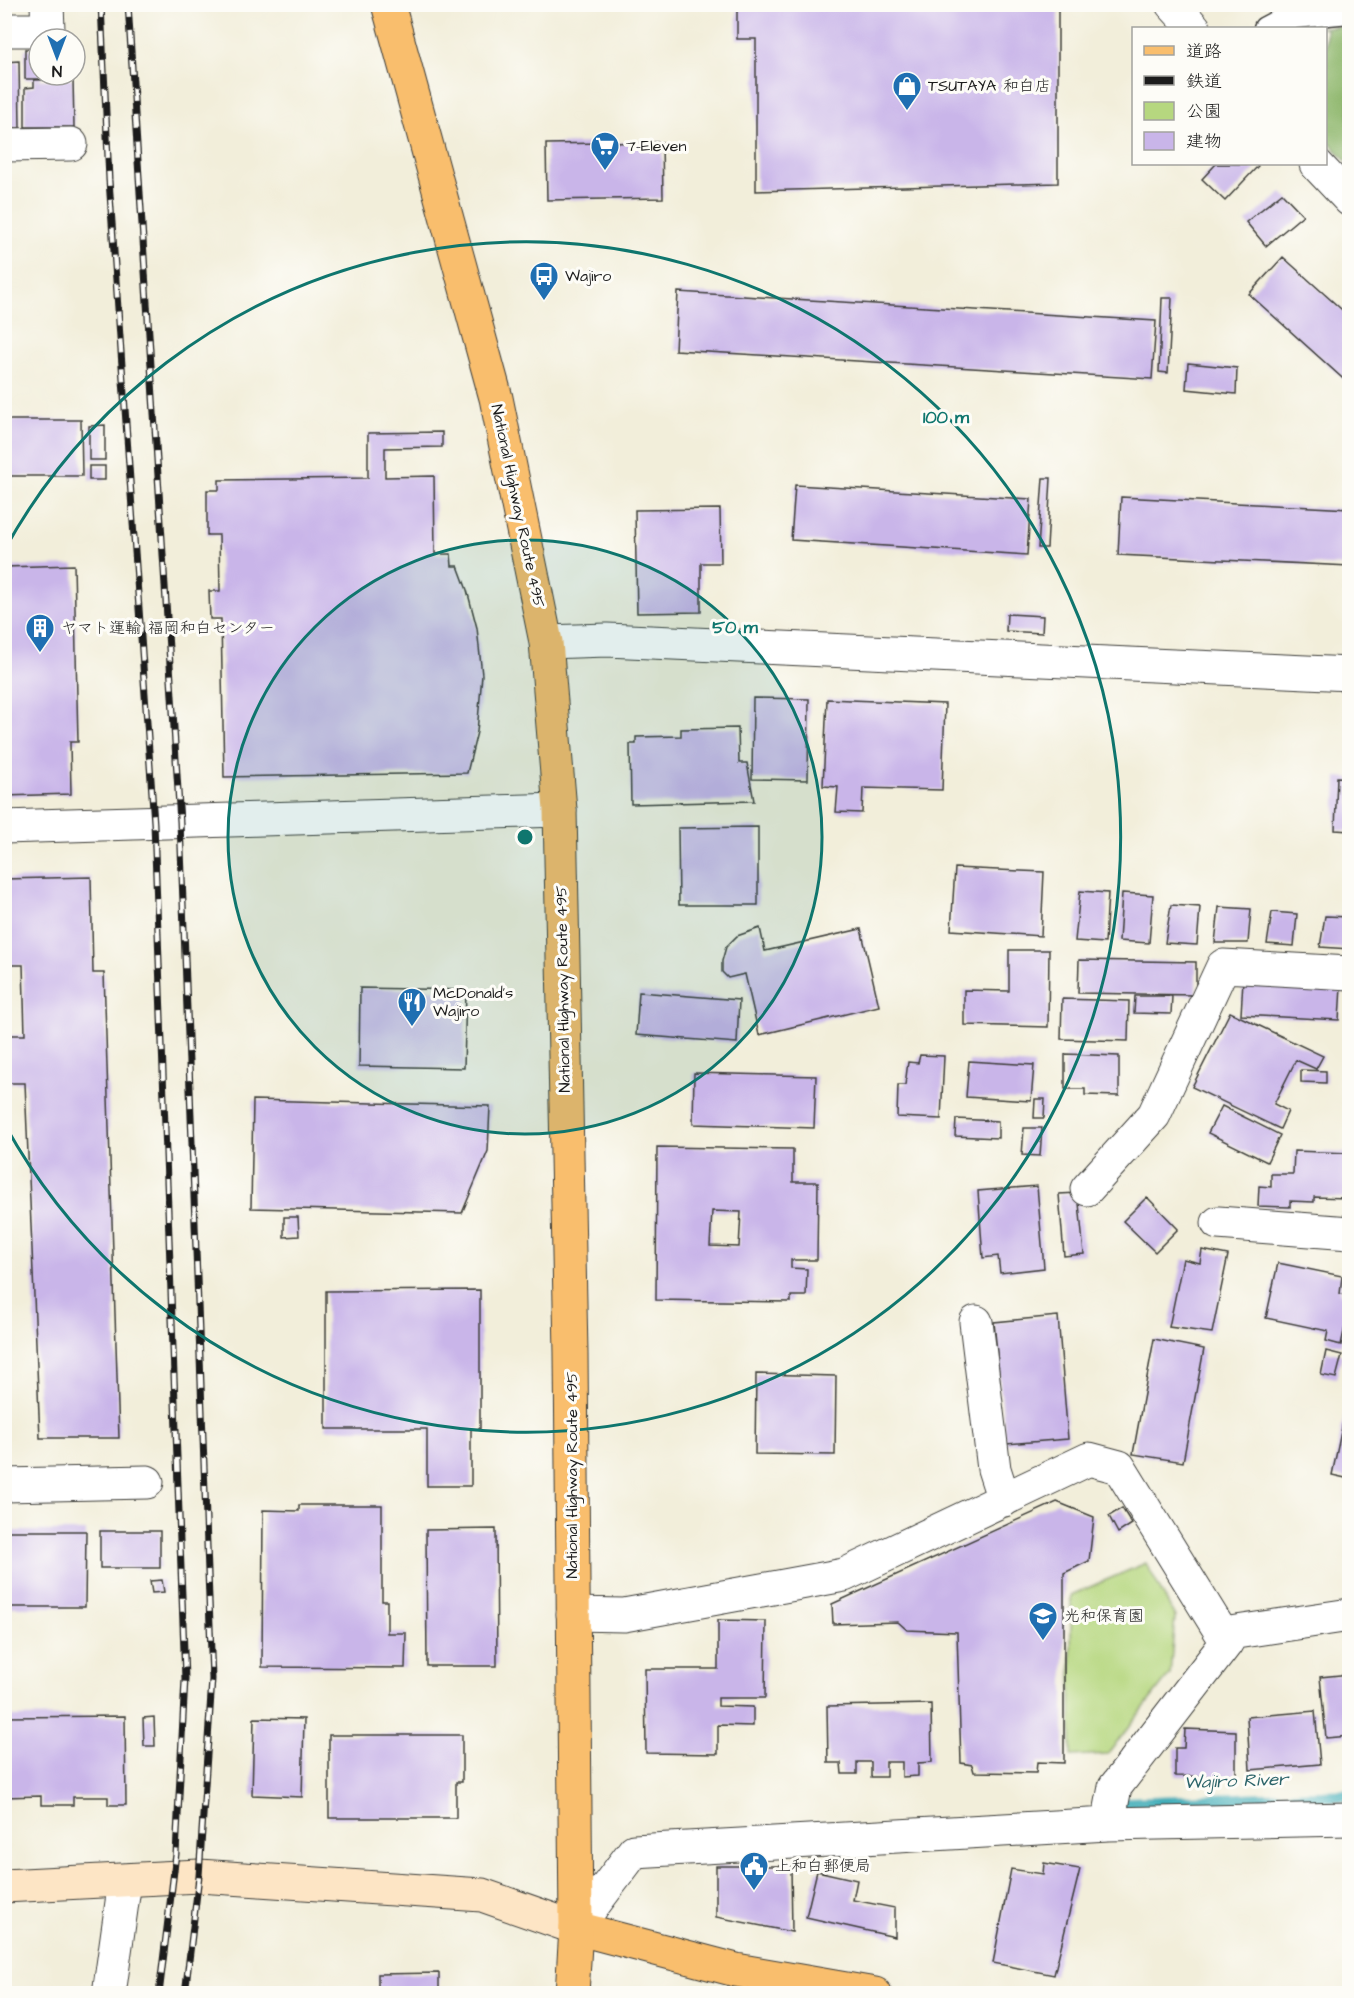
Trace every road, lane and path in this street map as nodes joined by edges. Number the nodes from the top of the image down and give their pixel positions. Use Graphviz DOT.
graph roads {
  1 [pos="47,4"];
  2 [pos="388,4"];
  3 [pos="1172,4"];
  4 [pos="1350,12"];
  5 [pos="1193,27"];
  6 [pos="1267,27"];
  7 [pos="4,30"];
  8 [pos="71,144"];
  9 [pos="4,145"];
  10 [pos="1317,165"];
  11 [pos="1350,200"];
  12 [pos="546,642"];
  13 [pos="1350,674"];
  14 [pos="560,810"];
  15 [pos="4,827"];
  16 [pos="1350,974"];
  17 [pos="1087,1189"];
  18 [pos="1218,1222"];
  19 [pos="1350,1233"];
  20 [pos="976,1322"];
  21 [pos="147,1482"];
  22 [pos="4,1485"];
  23 [pos="1004,1500"];
  24 [pos="573,1614"];
  25 [pos="1350,1615"];
  26 [pos="1223,1634"];
  27 [pos="1350,1819"];
  28 [pos="1108,1824"];
  29 [pos="126,1881"];
  30 [pos="4,1887"];
  31 [pos="576,1928"];
  32 [pos="109,1994"];
  33 [pos="572,1994"];
  34 [pos="875,1994"];
  1 -- 7 [label="street"];
  2 -- 12 [label="main road, National Highway Route 495"];
  3 -- 5 [label="street"];
  4 -- 6 [label="lane"];
  8 -- 9 [label="street"];
  10 -- 11 [label="street"];
  12 -- 13 [label="street"];
  12 -- 14 [label="main road, National Highway Route 495"];
  14 -- 15 [label="street"];
  14 -- 24 [label="main road, National Highway Route 495"];
  16 -- 17 [label="street"];
  18 -- 19 [label="street"];
  20 -- 23 [label="street"];
  21 -- 22 [label="street"];
  23 -- 24 [label="street"];
  23 -- 26 [label="street"];
  24 -- 31 [label="main road, National Highway Route 495"];
  25 -- 26 [label="street"];
  26 -- 28 [label="street"];
  27 -- 28 [label="street"];
  28 -- 31 [label="street"];
  29 -- 30 [label="street"];
  29 -- 31 [label="street"];
  29 -- 32 [label="street"];
  31 -- 33 [label="main road, National Highway Route 495"];
  31 -- 34 [label="main road"];
}
